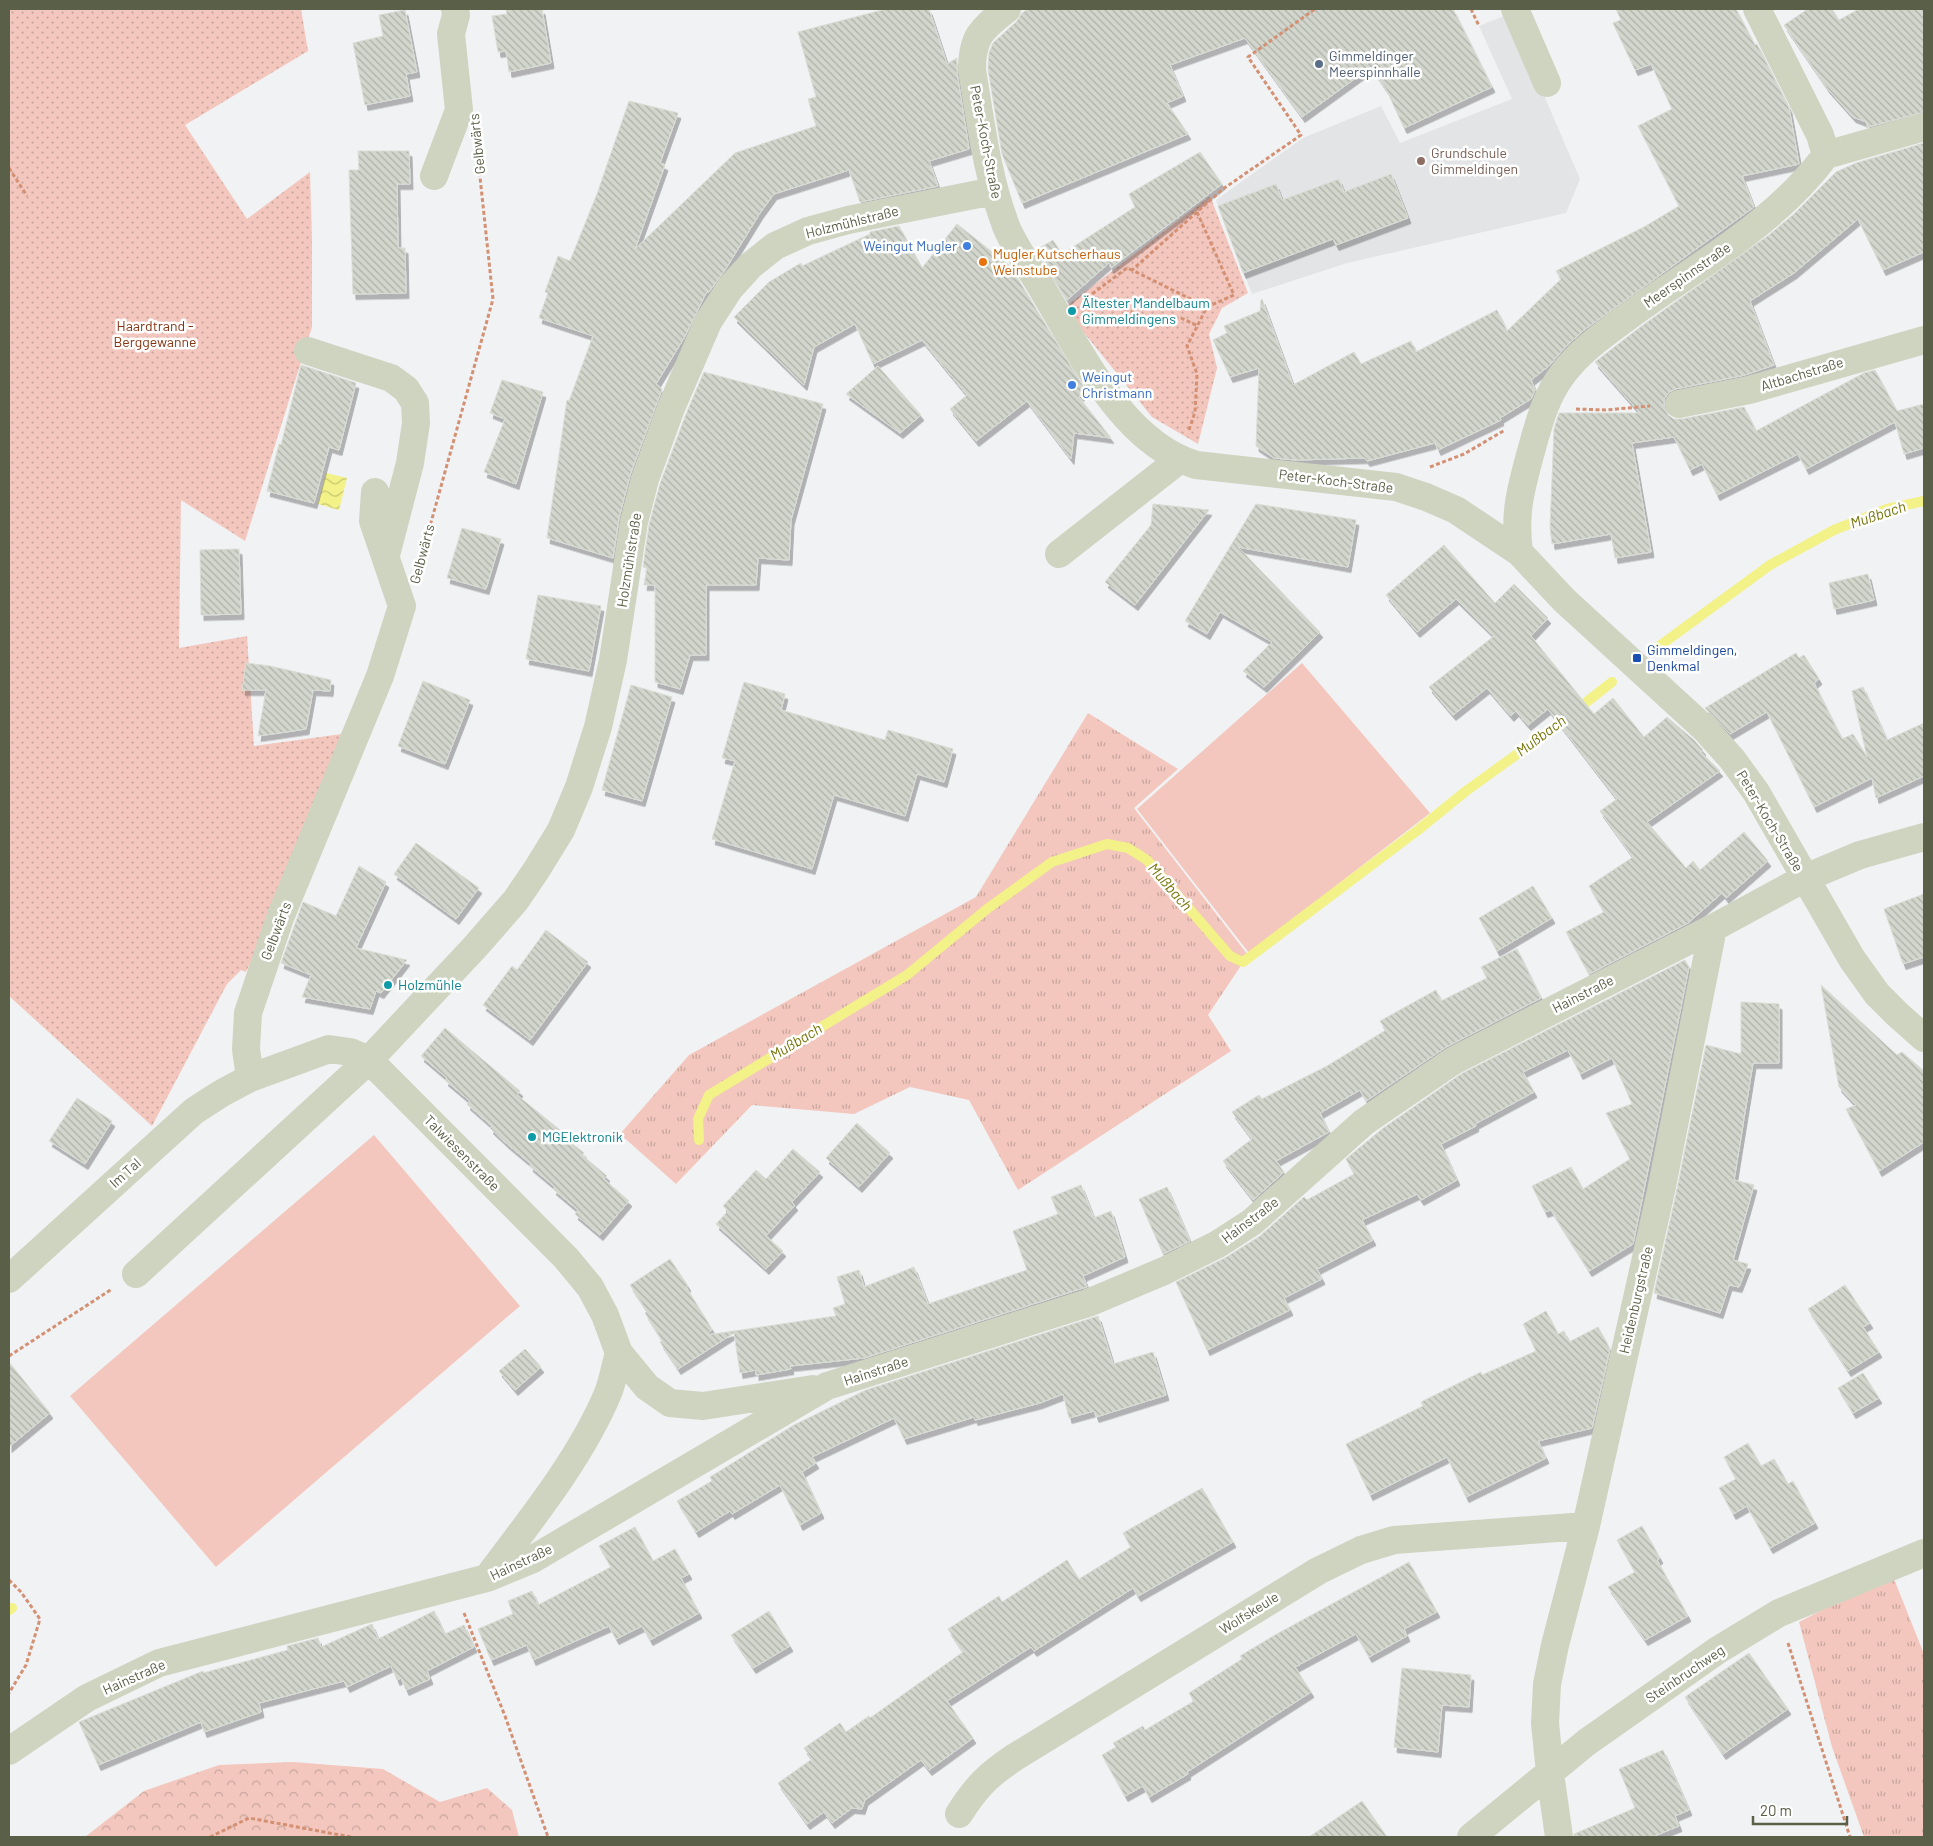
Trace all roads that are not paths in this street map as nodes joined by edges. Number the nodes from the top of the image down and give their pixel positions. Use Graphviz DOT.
graph roads {
  1 [pos="1007,9"];
  2 [pos="1515,9"];
  3 [pos="1757,9"];
  4 [pos="456,12"];
  5 [pos="1547,82"];
  6 [pos="1924,128"];
  7 [pos="1826,155"];
  8 [pos="434,176"];
  9 [pos="994,191"];
  10 [pos="1924,340"];
  11 [pos="308,351"];
  12 [pos="1679,404"];
  13 [pos="1179,460"];
  14 [pos="375,492"];
  15 [pos="1519,552"];
  16 [pos="1059,554"];
  17 [pos="386,555"];
  18 [pos="1924,837"];
  19 [pos="1805,878"];
  20 [pos="1713,928"];
  21 [pos="1924,1038"];
  22 [pos="370,1060"];
  23 [pos="250,1078"];
  24 [pos="136,1274"];
  25 [pos="9,1279"];
  26 [pos="618,1353"];
  27 [pos="827,1386"];
  28 [pos="1586,1526"];
  29 [pos="1924,1553"];
  30 [pos="488,1578"];
  31 [pos="9,1750"];
  32 [pos="1550,1773"];
  33 [pos="959,1814"];
  34 [pos="1471,1837"];
  35 [pos="1559,1837"];
  1 -- 9 [label="street, Peter-Koch-Straße"];
  2 -- 5 [label="street"];
  3 -- 7 [label="street"];
  4 -- 8 [label="street"];
  6 -- 7 [label="street"];
  7 -- 15 [label="street, Meerspinnstraße"];
  9 -- 13 [label="street, Peter-Koch-Straße"];
  9 -- 22 [label="street, Holzmühlstraße"];
  10 -- 12 [label="street, Altbachstraße"];
  11 -- 17 [label="street"];
  13 -- 15 [label="street, Peter-Koch-Straße"];
  13 -- 16 [label="street"];
  14 -- 17 [label="street"];
  15 -- 19 [label="street, Peter-Koch-Straße"];
  17 -- 23 [label="street, Gelbwärts"];
  18 -- 19 [label="street"];
  19 -- 20 [label="street"];
  19 -- 21 [label="street, Peter-Koch-Straße"];
  20 -- 27 [label="street, Hainstraße"];
  20 -- 28 [label="street, Heidenburgstraße"];
  22 -- 23 [label="street, Talwiesenstraße"];
  22 -- 24 [label="street, Holzmühlstraße"];
  22 -- 26 [label="street, Talwiesenstraße"];
  23 -- 25 [label="street, Im Tal"];
  26 -- 27 [label="street, Talwiesenstraße"];
  26 -- 30 [label="street"];
  27 -- 30 [label="street, Hainstraße"];
  28 -- 32 [label="street, Heidenburgstraße"];
  28 -- 33 [label="street, Wolfskeule"];
  29 -- 32 [label="street, Steinbruchweg"];
  30 -- 31 [label="street, Hainstraße"];
  32 -- 34 [label="street, Steinbruchweg"];
  32 -- 35 [label="street, Heidenburgstraße"];
}
